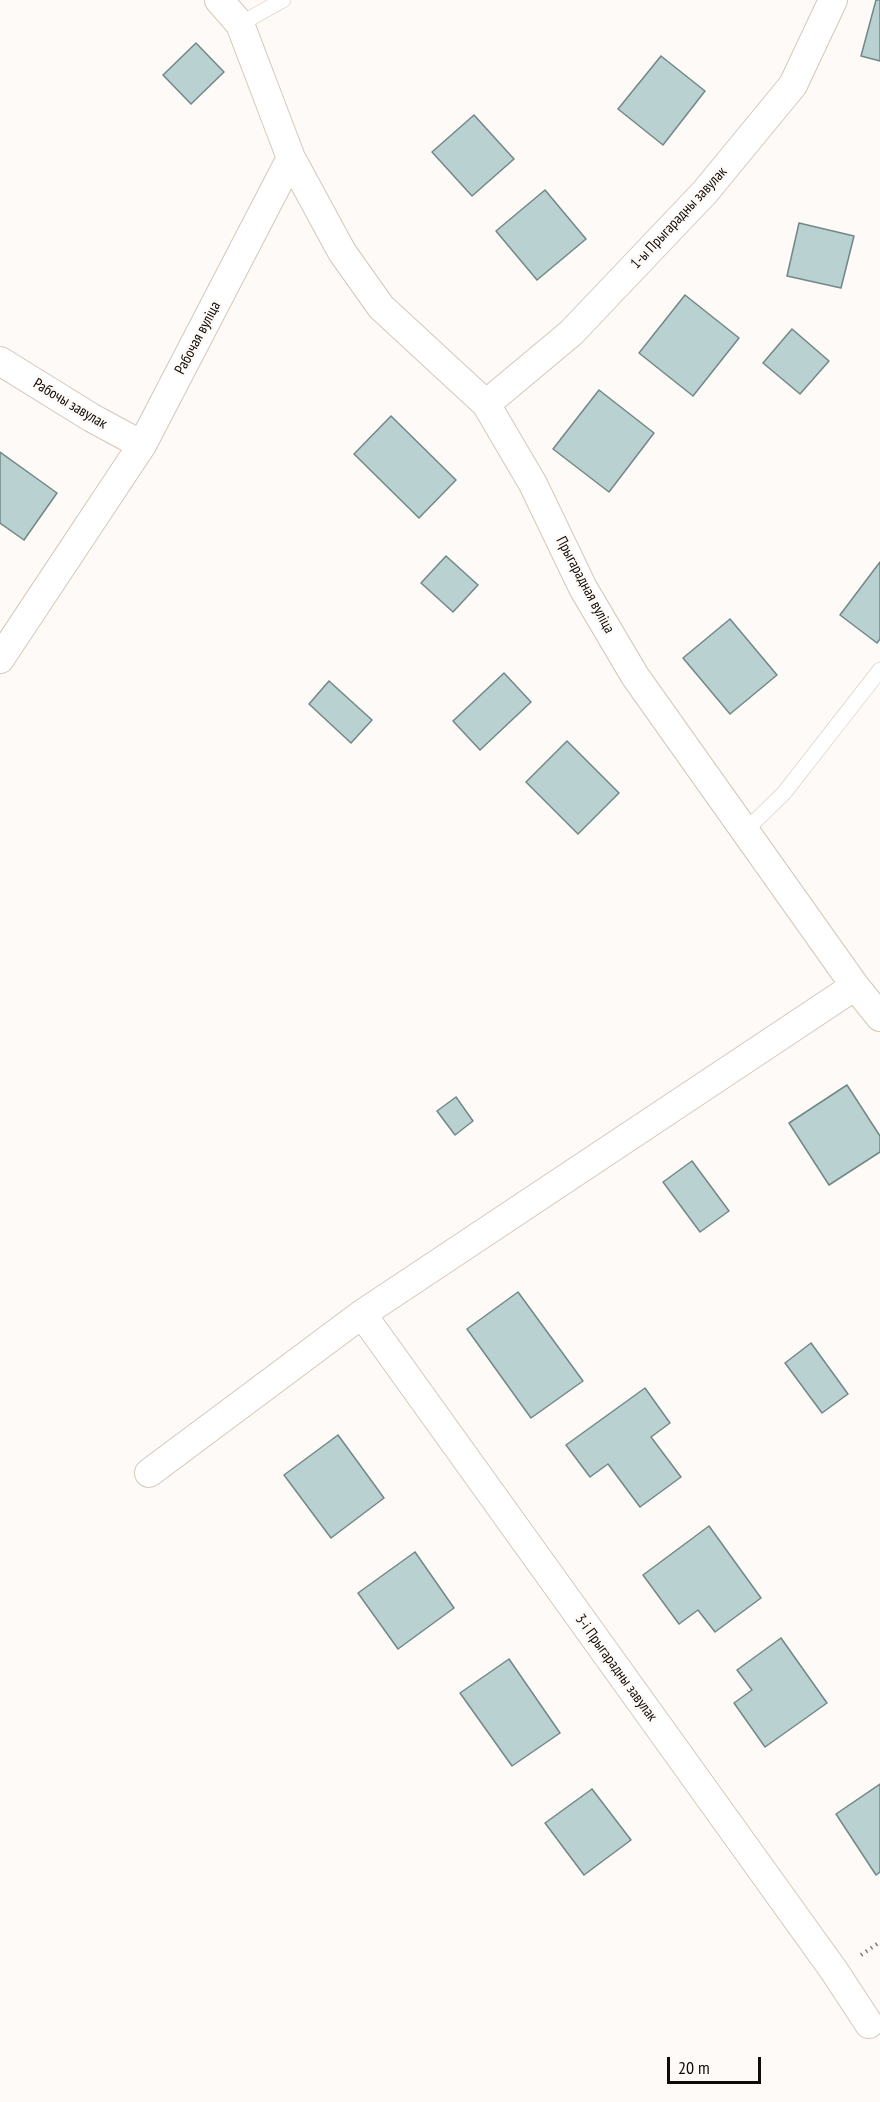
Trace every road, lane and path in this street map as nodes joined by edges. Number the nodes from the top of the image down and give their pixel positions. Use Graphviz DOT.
graph roads {
  1 [pos="219,0"];
  2 [pos="283,0"];
  3 [pos="833,0"];
  4 [pos="240,24"];
  5 [pos="291,158"];
  6 [pos="0,361"];
  7 [pos="486,404"];
  8 [pos="142,445"];
  9 [pos="0,659"];
  10 [pos="880,670"];
  11 [pos="746,830"];
  12 [pos="855,986"];
  13 [pos="880,1015"];
  14 [pos="362,1314"];
  15 [pos="149,1473"];
  16 [pos="868,2024"];
  1 -- 4 [label="street"];
  2 -- 4 [label="lane"];
  3 -- 7 [label="street, 1-ы Прыгарадны завулак"];
  4 -- 5 [label="street"];
  5 -- 7 [label="street, Прыгарадная вуліца"];
  5 -- 8 [label="street, Рабочая вуліца"];
  6 -- 8 [label="street, Рабочы завулак"];
  7 -- 11 [label="street, Прыгарадная вуліца"];
  8 -- 9 [label="street, Рабочая вуліца"];
  10 -- 11 [label="lane"];
  11 -- 12 [label="street, Прыгарадная вуліца"];
  12 -- 13 [label="street, Прыгарадная вуліца"];
  12 -- 14 [label="street"];
  14 -- 15 [label="street"];
  14 -- 16 [label="street, 3-і Прыгарадны завулак"];
}
